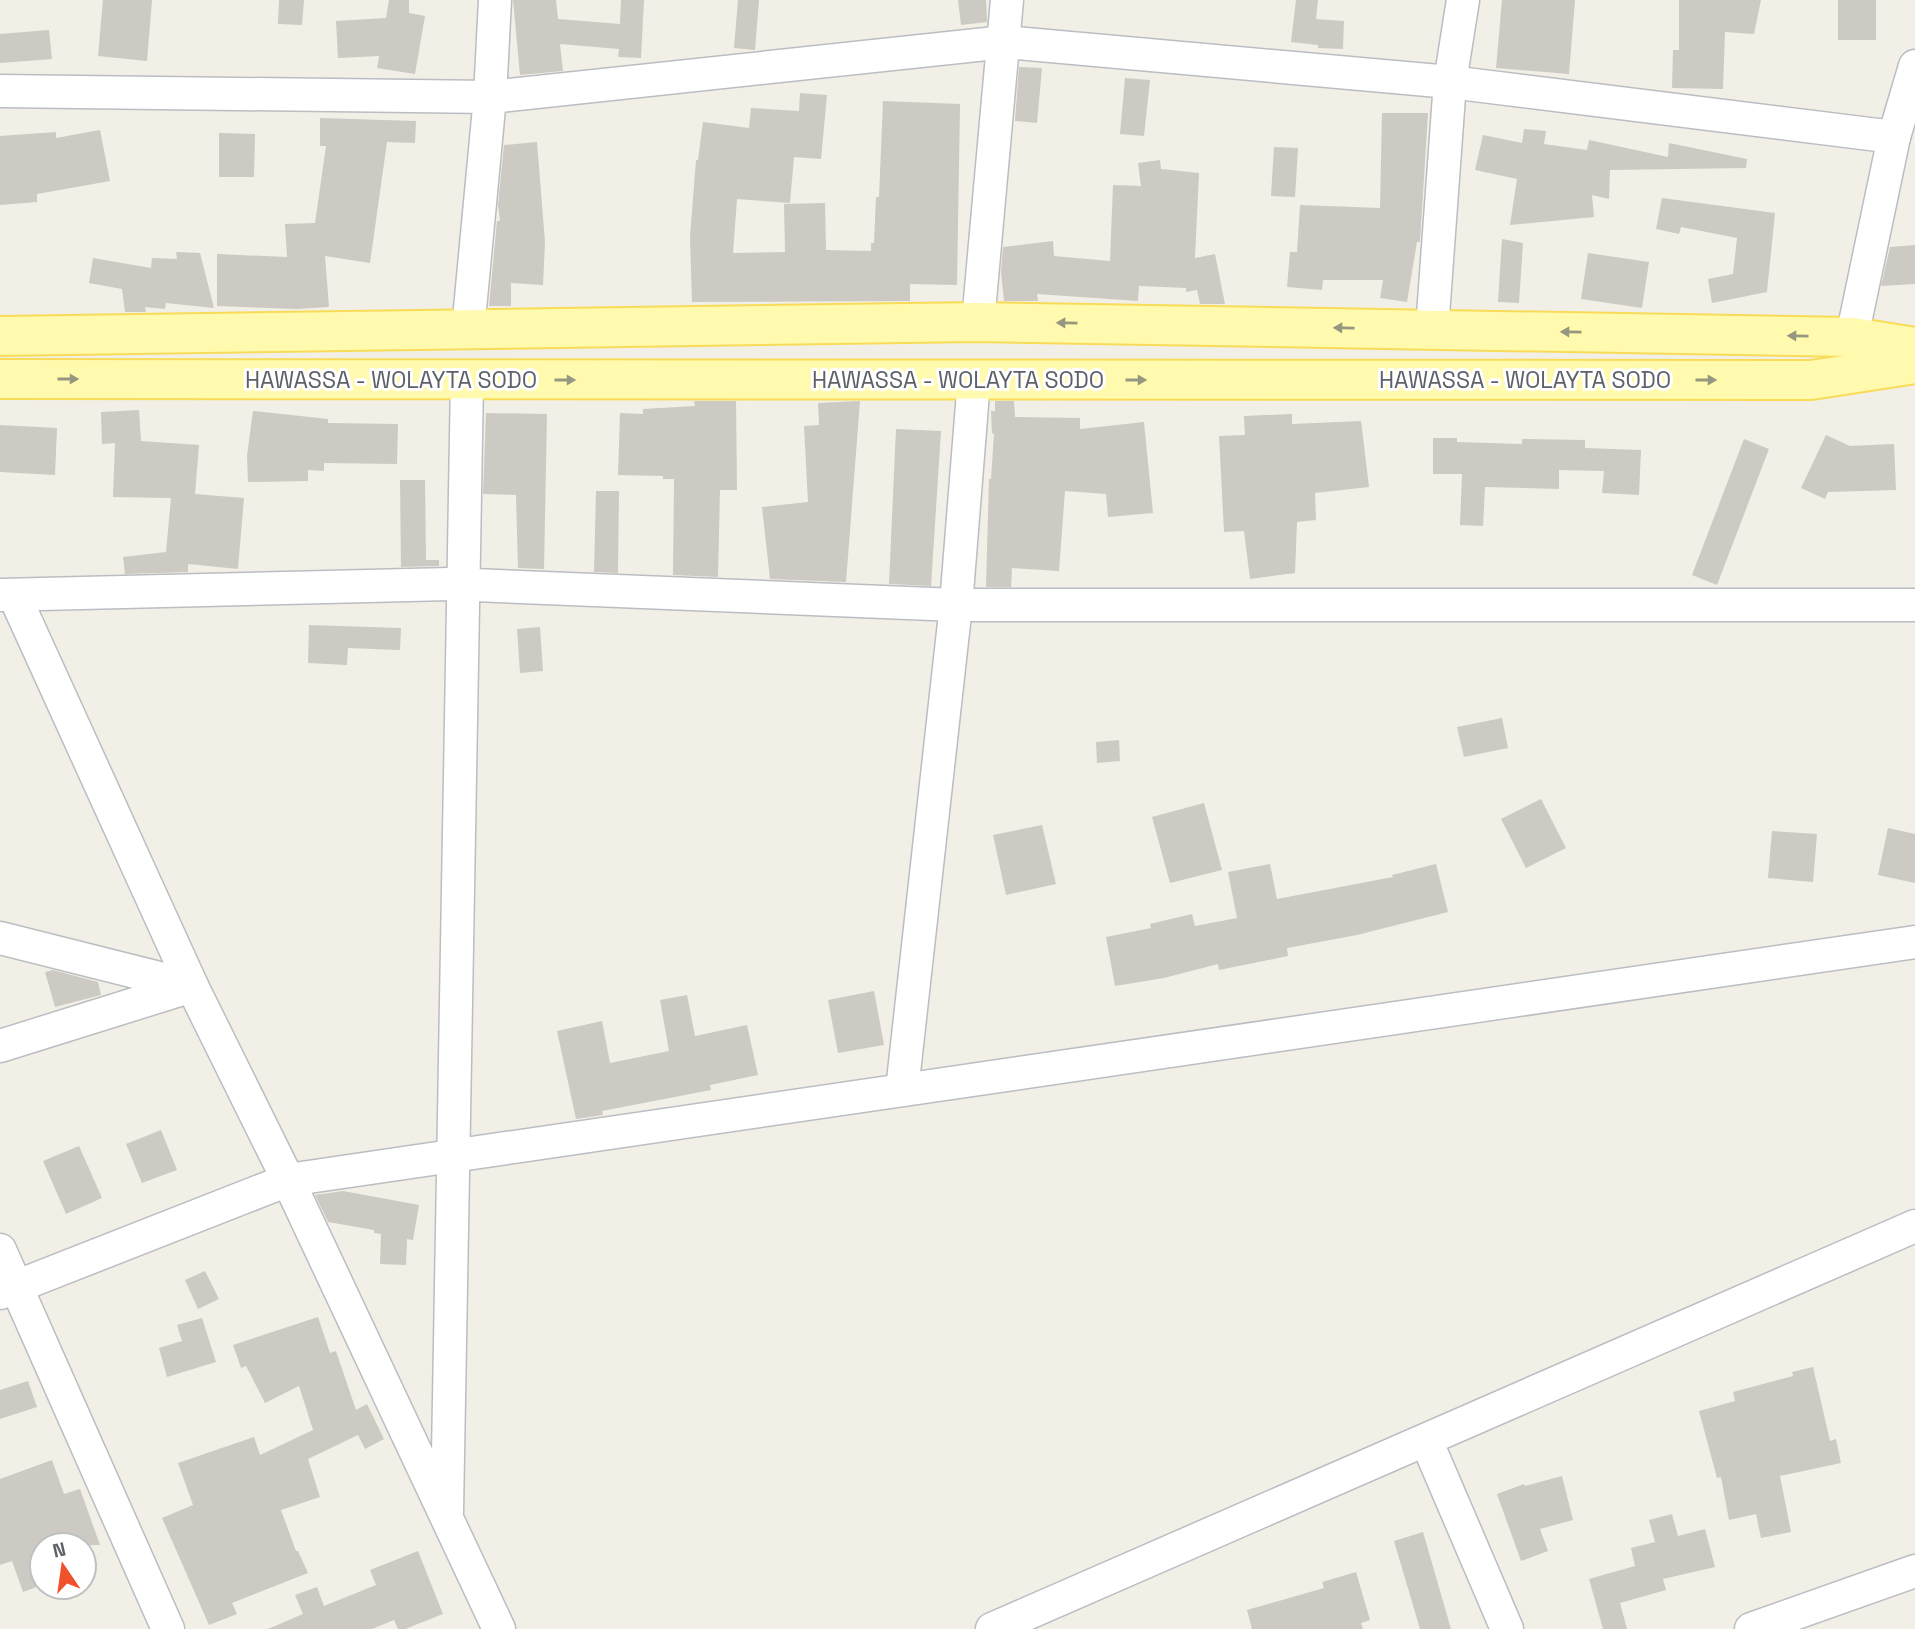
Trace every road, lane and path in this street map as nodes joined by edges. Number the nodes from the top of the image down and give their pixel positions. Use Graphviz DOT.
graph roads {
  1 [pos="495,0"];
  2 [pos="1007,0"];
  3 [pos="1463,0"];
  4 [pos="1004,42"];
  5 [pos="1915,66"];
  6 [pos="1450,82"];
  7 [pos="0,91"];
  8 [pos="490,97"];
  9 [pos="1894,137"];
  10 [pos="978,322"];
  11 [pos="1432,329"];
  12 [pos="468,330"];
  13 [pos="0,337"];
  14 [pos="1852,337"];
  15 [pos="1915,347"];
  16 [pos="1915,364"];
  17 [pos="0,379"];
  18 [pos="467,380"];
  19 [pos="974,380"];
  20 [pos="1429,380"];
  21 [pos="464,584"];
  22 [pos="7,595"];
  23 [pos="956,605"];
  24 [pos="1915,605"];
  25 [pos="0,938"];
  26 [pos="1915,942"];
  27 [pos="192,986"];
  28 [pos="0,1046"];
  29 [pos="902,1090"];
  30 [pos="453,1156"];
  31 [pos="288,1180"];
  32 [pos="1915,1226"];
  33 [pos="0,1250"];
  34 [pos="8,1289"];
  35 [pos="1426,1440"];
  36 [pos="446,1518"];
  37 [pos="1915,1572"];
  38 [pos="492,1627"];
  39 [pos="168,1629"];
  40 [pos="992,1629"];
  41 [pos="1507,1629"];
  42 [pos="1751,1629"];
  1 -- 8 [label="street"];
  2 -- 4 [label="street"];
  3 -- 6 [label="street"];
  4 -- 6 [label="street"];
  4 -- 8 [label="street"];
  4 -- 10 [label="street"];
  5 -- 9 [label="street"];
  6 -- 9 [label="street"];
  6 -- 11 [label="street"];
  7 -- 8 [label="street"];
  8 -- 12 [label="street"];
  9 -- 14 [label="street"];
  11 -- 10 [label="main road, HAWASSA - WOLAYTA SODO, one-way"];
  10 -- 12 [label="main road, HAWASSA - WOLAYTA SODO"];
  10 -- 19 [label="main road"];
  14 -- 11 [label="main road, HAWASSA - WOLAYTA SODO, one-way"];
  11 -- 20 [label="main road"];
  12 -- 13 [label="main road, HAWASSA - WOLAYTA SODO"];
  12 -- 18 [label="main road"];
  14 -- 15 [label="main road, HAWASSA - WOLAYTA SODO"];
  20 -- 16 [label="main road, HAWASSA - WOLAYTA SODO, one-way"];
  17 -- 18 [label="main road, HAWASSA - WOLAYTA SODO, one-way"];
  18 -- 19 [label="main road, HAWASSA - WOLAYTA SODO, one-way"];
  18 -- 21 [label="street"];
  19 -- 20 [label="main road, HAWASSA - WOLAYTA SODO, one-way"];
  19 -- 23 [label="street"];
  21 -- 22 [label="street"];
  21 -- 23 [label="street"];
  21 -- 30 [label="street"];
  22 -- 27 [label="street"];
  23 -- 24 [label="street"];
  23 -- 29 [label="street"];
  25 -- 27 [label="street"];
  26 -- 29 [label="street"];
  27 -- 28 [label="street"];
  27 -- 31 [label="street"];
  29 -- 30 [label="street"];
  30 -- 31 [label="street"];
  30 -- 36 [label="street"];
  31 -- 34 [label="street"];
  31 -- 36 [label="street"];
  32 -- 35 [label="street"];
  33 -- 34 [label="street"];
  34 -- 39 [label="street"];
  35 -- 40 [label="street"];
  35 -- 41 [label="street"];
  36 -- 38 [label="street"];
  37 -- 42 [label="street"];
}
